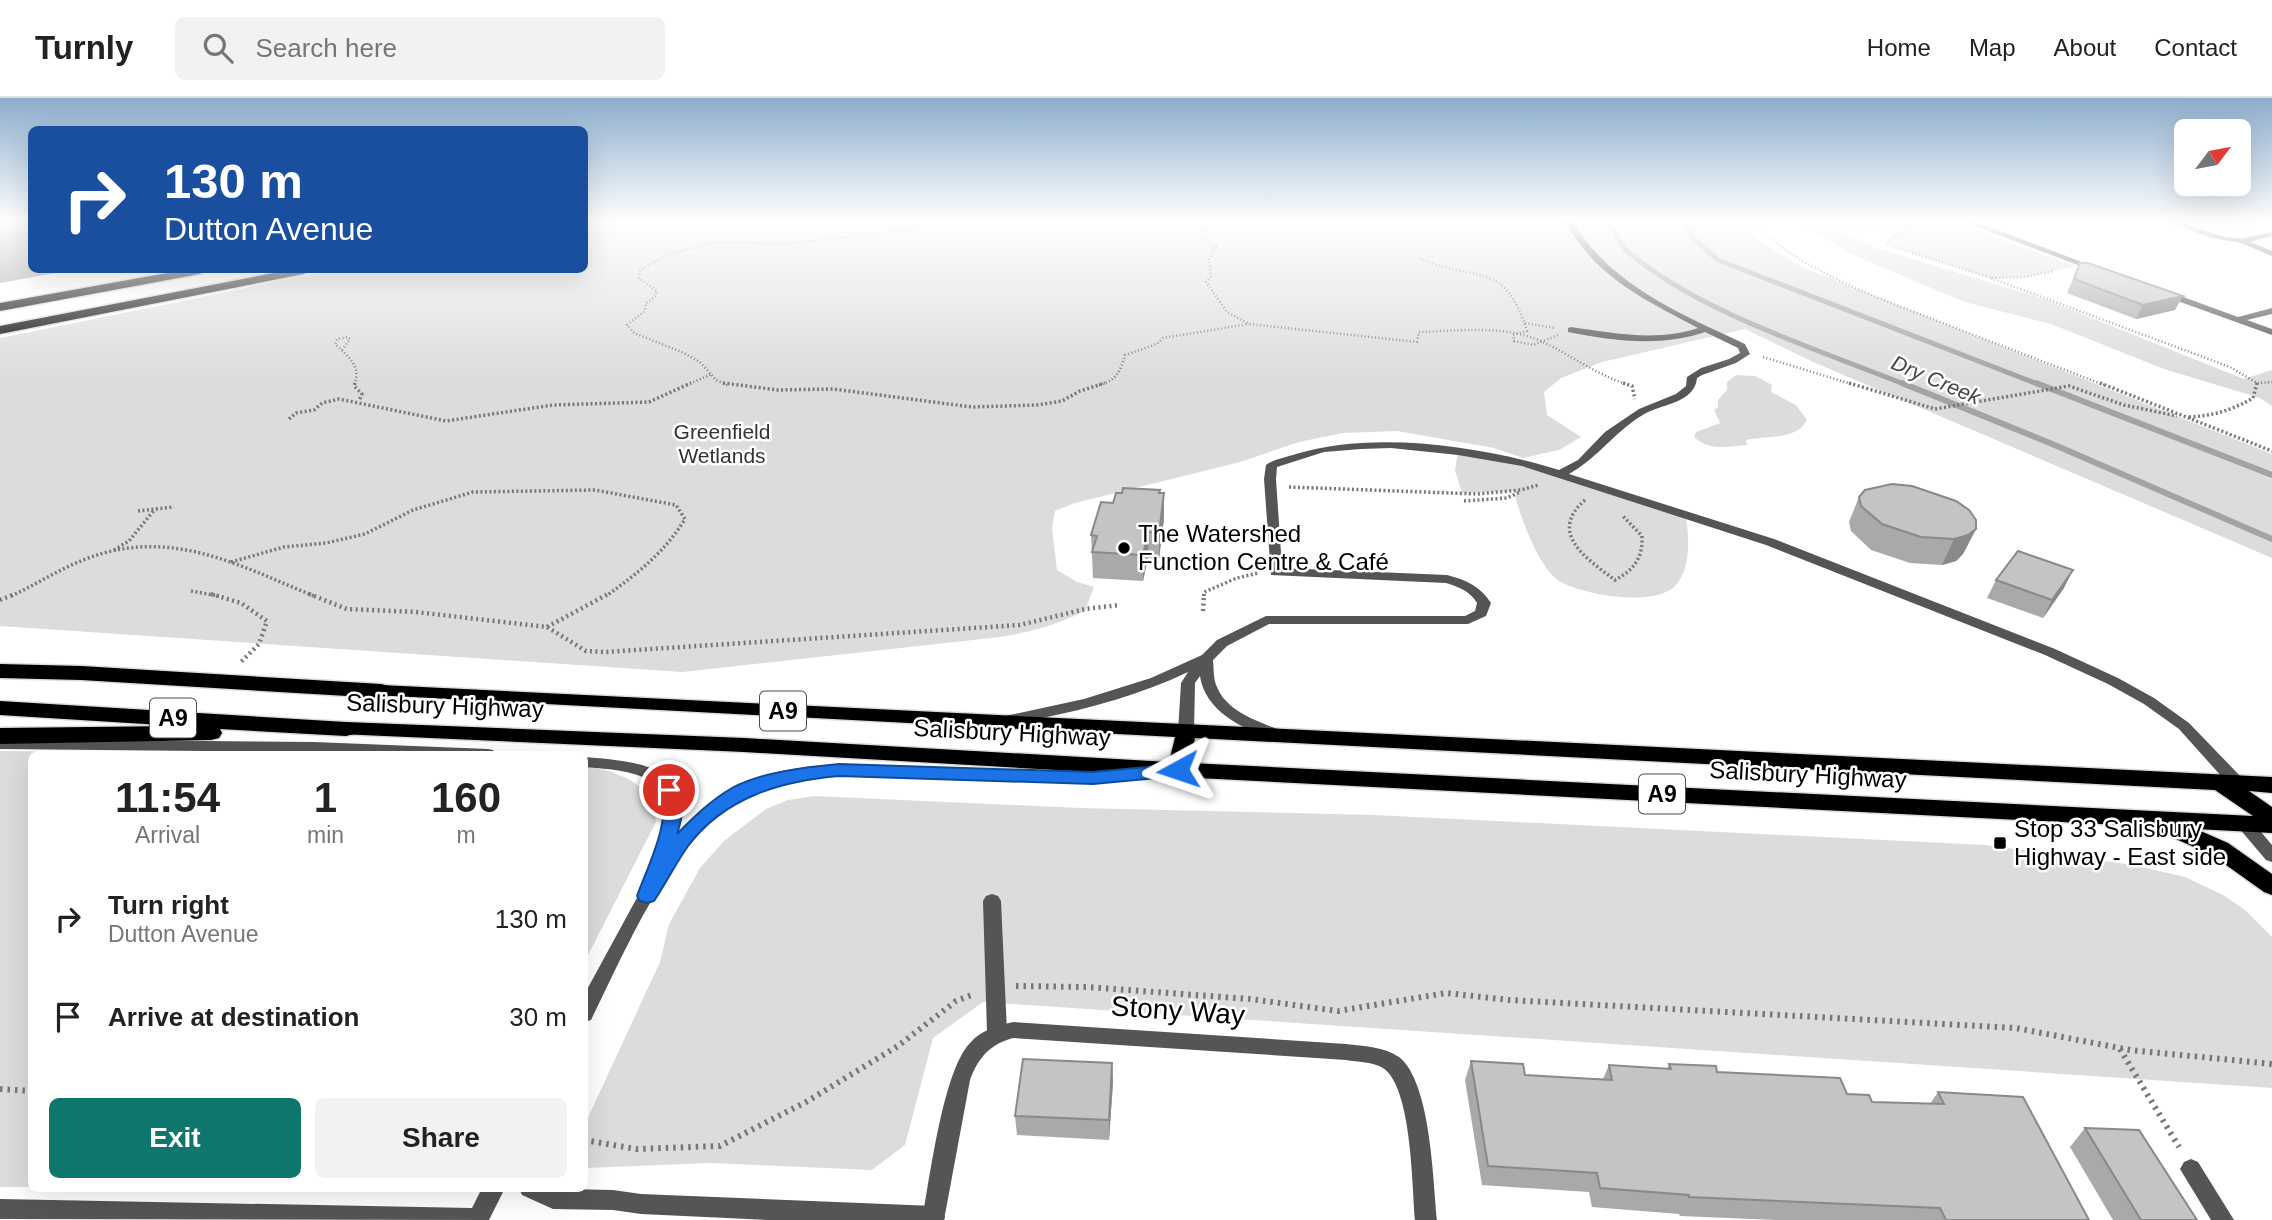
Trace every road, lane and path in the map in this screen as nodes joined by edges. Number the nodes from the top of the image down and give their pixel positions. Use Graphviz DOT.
graph roads {
  1 [pos="182,273"];
  2 [pos="287,273"];
  3 [pos="640,273"];
  4 [pos="1211,273"];
  5 [pos="1465,273"];
  6 [pos="1608,273"];
  7 [pos="1826,273"];
  8 [pos="1977,273"];
  9 [pos="2044,273"];
  10 [pos="1991,278"];
  11 [pos="2149,288"];
  12 [pos="0,307"];
  13 [pos="2272,311"];
  14 [pos="2237,320"];
  15 [pos="1525,323"];
  16 [pos="1249,324"];
  17 [pos="1707,328"];
  18 [pos="0,330"];
  19 [pos="1571,330"];
  20 [pos="2272,332"];
  21 [pos="1517,334"];
  22 [pos="1543,343"];
  23 [pos="342,350"];
  24 [pos="1736,362"];
  25 [pos="712,374"];
  26 [pos="2272,382"];
  27 [pos="2258,383"];
  28 [pos="359,401"];
  29 [pos="1643,411"];
  30 [pos="2184,416"];
  31 [pos="289,419"];
  32 [pos="2272,451"];
  33 [pos="1559,475"];
  34 [pos="1270,487"];
  35 [pos="1533,487"];
  36 [pos="1609,490"];
  37 [pos="1464,502"];
  38 [pos="174,507"];
  39 [pos="155,509"];
  40 [pos="1615,510"];
  41 [pos="138,511"];
  42 [pos="114,551"];
  43 [pos="230,562"];
  44 [pos="1276,572"];
  45 [pos="191,591"];
  46 [pos="0,600"];
  47 [pos="1120,605"];
  48 [pos="1203,611"];
  49 [pos="547,627"];
  50 [pos="1206,658"];
  51 [pos="0,663"];
  52 [pos="0,671"];
  53 [pos="81,673"];
  54 [pos="223,681"];
  55 [pos="381,691"];
  56 [pos="0,708"];
  57 [pos="994,721"];
  58 [pos="346,729"];
  59 [pos="1186,732"];
  60 [pos="0,736"];
  61 [pos="1282,737"];
  62 [pos="0,744"];
  63 [pos="413,751"];
  64 [pos="588,763"];
  65 [pos="1178,770"];
  66 [pos="2229,783"];
  67 [pos="2272,785"];
  68 [pos="2147,818"];
  69 [pos="2272,818"];
  70 [pos="2244,823"];
  71 [pos="2272,825"];
  72 [pos="2272,856"];
  73 [pos="2272,886"];
  74 [pos="647,896"];
  75 [pos="992,901"];
  76 [pos="995,986"];
  77 [pos="588,1007"];
  78 [pos="997,1032"];
  79 [pos="2120,1049"];
  80 [pos="2272,1064"];
  81 [pos="0,1089"];
  82 [pos="28,1091"];
  83 [pos="588,1141"];
  84 [pos="2179,1147"];
  85 [pos="2191,1169"];
  86 [pos="492,1192"];
  87 [pos="538,1192"];
  88 [pos="0,1209"];
  89 [pos="933,1218"];
  90 [pos="478,1219"];
  91 [pos="1426,1220"];
  92 [pos="2223,1220"];
  1 -- 12 [label="highway"];
  2 -- 18 [label="highway"];
  3 -- 25 [label="path"];
  4 -- 16 [label="path"];
  5 -- 15 [label="path"];
  6 -- 17 [label="street"];
  7 -- 30 [label="path"];
  8 -- 10 [label="path"];
  9 -- 10 [label="path"];
  10 -- 27 [label="path"];
  11 -- 14 [label="street"];
  13 -- 14 [label="street"];
  14 -- 20 [label="street"];
  15 -- 19 [label="path"];
  15 -- 21 [label="path"];
  16 -- 21 [label="path"];
  16 -- 25 [label="path"];
  17 -- 19 [label="street"];
  17 -- 24 [label="street"];
  19 -- 22 [label="path"];
  21 -- 22 [label="path"];
  21 -- 22 [label="path"];
  22 -- 29 [label="path"];
  23 -- 28 [label="path"];
  24 -- 29 [label="street"];
  24 -- 30 [label="path"];
  25 -- 28 [label="path"];
  26 -- 27 [label="path"];
  27 -- 30 [label="path"];
  28 -- 31 [label="path"];
  29 -- 33 [label="street"];
  30 -- 32 [label="path"];
  33 -- 34 [label="street"];
  33 -- 35 [label="path"];
  33 -- 36 [label="street"];
  34 -- 35 [label="path"];
  34 -- 44 [label="street"];
  35 -- 37 [label="path"];
  36 -- 40 [label="path"];
  36 -- 66 [label="street"];
  38 -- 39 [label="path"];
  39 -- 41 [label="path"];
  39 -- 42 [label="path"];
  42 -- 43 [label="path"];
  42 -- 46 [label="path"];
  43 -- 49 [label="path"];
  43 -- 49 [label="path"];
  44 -- 48 [label="path"];
  44 -- 50 [label="street"];
  45 -- 54 [label="path"];
  47 -- 49 [label="path"];
  50 -- 57 [label="street"];
  50 -- 59 [label="street"];
  50 -- 61 [label="street"];
  51 -- 53 [label="highway"];
  52 -- 53 [label="highway, Salisbury Highway / A9"];
  53 -- 54 [label="highway, Salisbury Highway / A9"];
  54 -- 55 [label="highway, Salisbury Highway / A9"];
  55 -- 57 [label="highway, Salisbury Highway / A9"];
  56 -- 58 [label="highway, Salisbury Highway / A9"];
  57 -- 59 [label="highway, Salisbury Highway / A9"];
  58 -- 60 [label="highway"];
  58 -- 65 [label="highway, Salisbury Highway / A9"];
  59 -- 61 [label="highway, Salisbury Highway / A9"];
  59 -- 65 [label="highway"];
  61 -- 66 [label="highway, Salisbury Highway / A9"];
  62 -- 63 [label="street"];
  64 -- 74 [label="street"];
  65 -- 68 [label="highway, Salisbury Highway / A9"];
  65 -- 74 [label="street"];
  66 -- 67 [label="highway, Salisbury Highway / A9"];
  66 -- 69 [label="highway"];
  66 -- 70 [label="highway"];
  68 -- 70 [label="highway, Salisbury Highway / A9"];
  68 -- 73 [label="highway"];
  70 -- 71 [label="highway, Salisbury Highway / A9"];
  70 -- 72 [label="street"];
  74 -- 77 [label="street"];
  75 -- 76 [label="street"];
  76 -- 78 [label="street"];
  76 -- 79 [label="path"];
  76 -- 83 [label="path"];
  78 -- 89 [label="street"];
  78 -- 91 [label="street, Stony Way"];
  79 -- 80 [label="path"];
  79 -- 84 [label="path"];
  81 -- 82 [label="path"];
  85 -- 92 [label="street"];
  86 -- 90 [label="street"];
  87 -- 89 [label="street"];
  88 -- 90 [label="street"];
}
